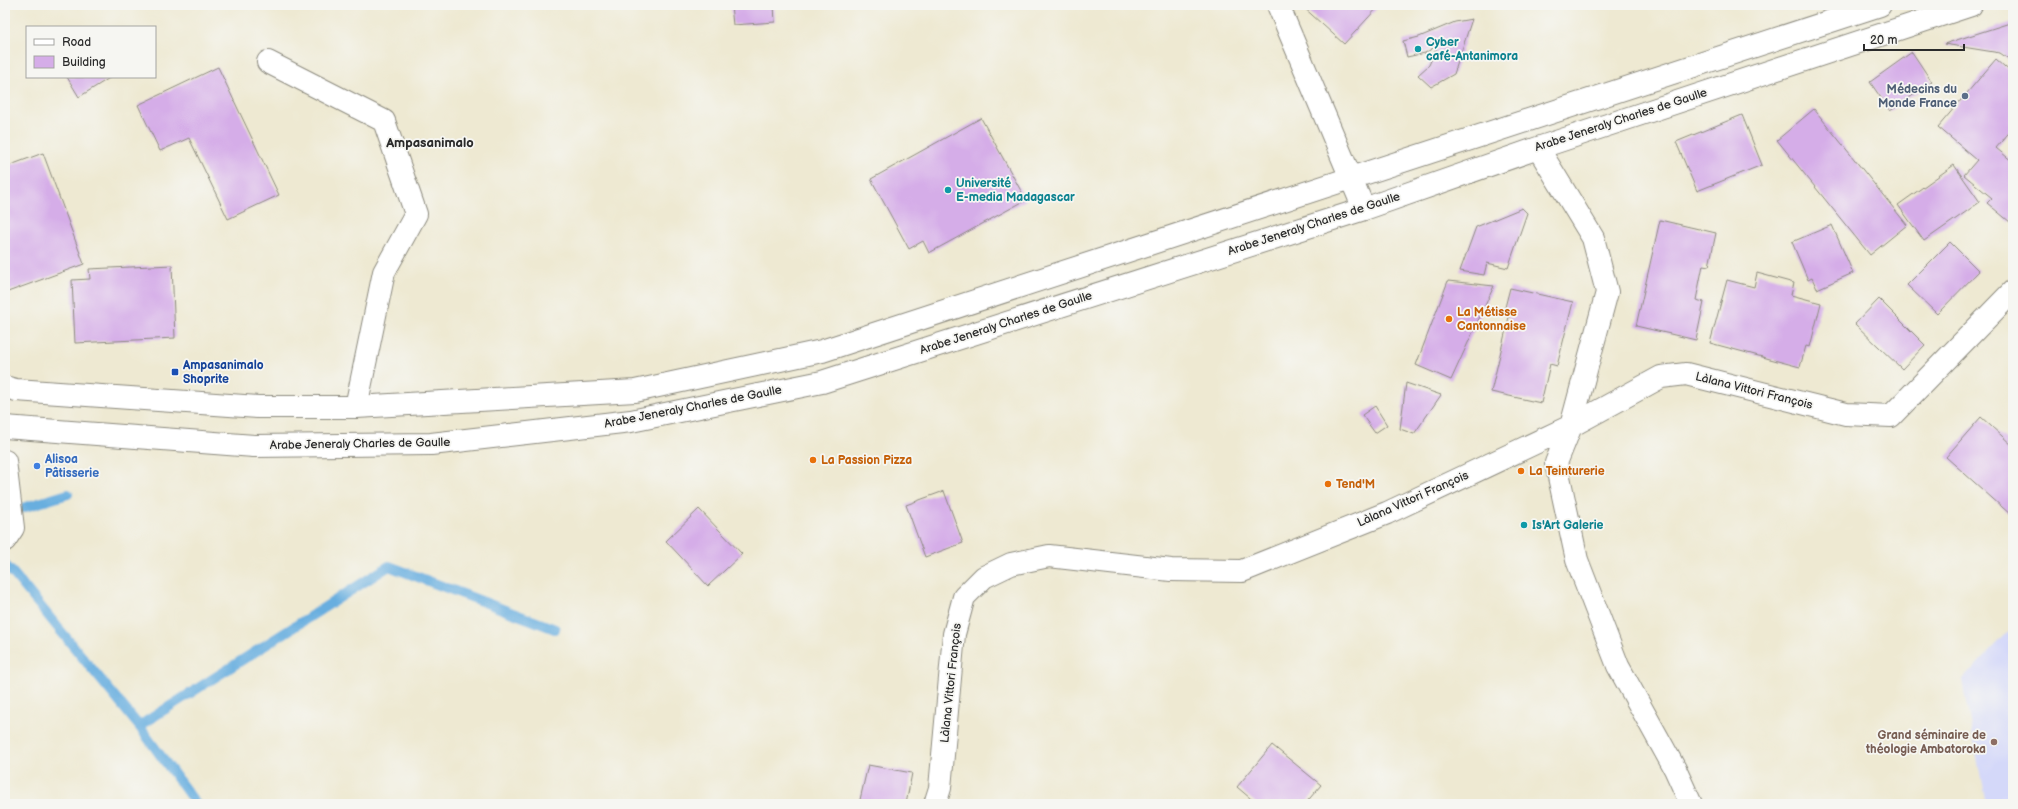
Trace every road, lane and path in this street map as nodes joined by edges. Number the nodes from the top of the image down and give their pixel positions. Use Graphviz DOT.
graph roads {
  1 [pos="1278,5"];
  2 [pos="1880,5"];
  3 [pos="1971,5"];
  4 [pos="268,62"];
  5 [pos="1538,148"];
  6 [pos="1350,178"];
  7 [pos="1364,209"];
  8 [pos="2013,291"];
  9 [pos="5,387"];
  10 [pos="356,407"];
  11 [pos="1571,426"];
  12 [pos="5,427"];
  13 [pos="5,461"];
  14 [pos="9,534"];
  15 [pos="934,804"];
  16 [pos="1691,804"];
  1 -- 6 [label="street"];
  2 -- 6 [label="street"];
  3 -- 5 [label="street, Arabe Jeneraly Charles de Gaulle"];
  4 -- 10 [label="street"];
  5 -- 7 [label="street, Arabe Jeneraly Charles de Gaulle"];
  5 -- 11 [label="street"];
  6 -- 7 [label="street"];
  6 -- 10 [label="street"];
  7 -- 12 [label="street, Arabe Jeneraly Charles de Gaulle"];
  8 -- 11 [label="street, Làlana Vittori François"];
  9 -- 10 [label="street"];
  11 -- 15 [label="street, Làlana Vittori François"];
  11 -- 16 [label="street"];
  13 -- 14 [label="street"];
}
